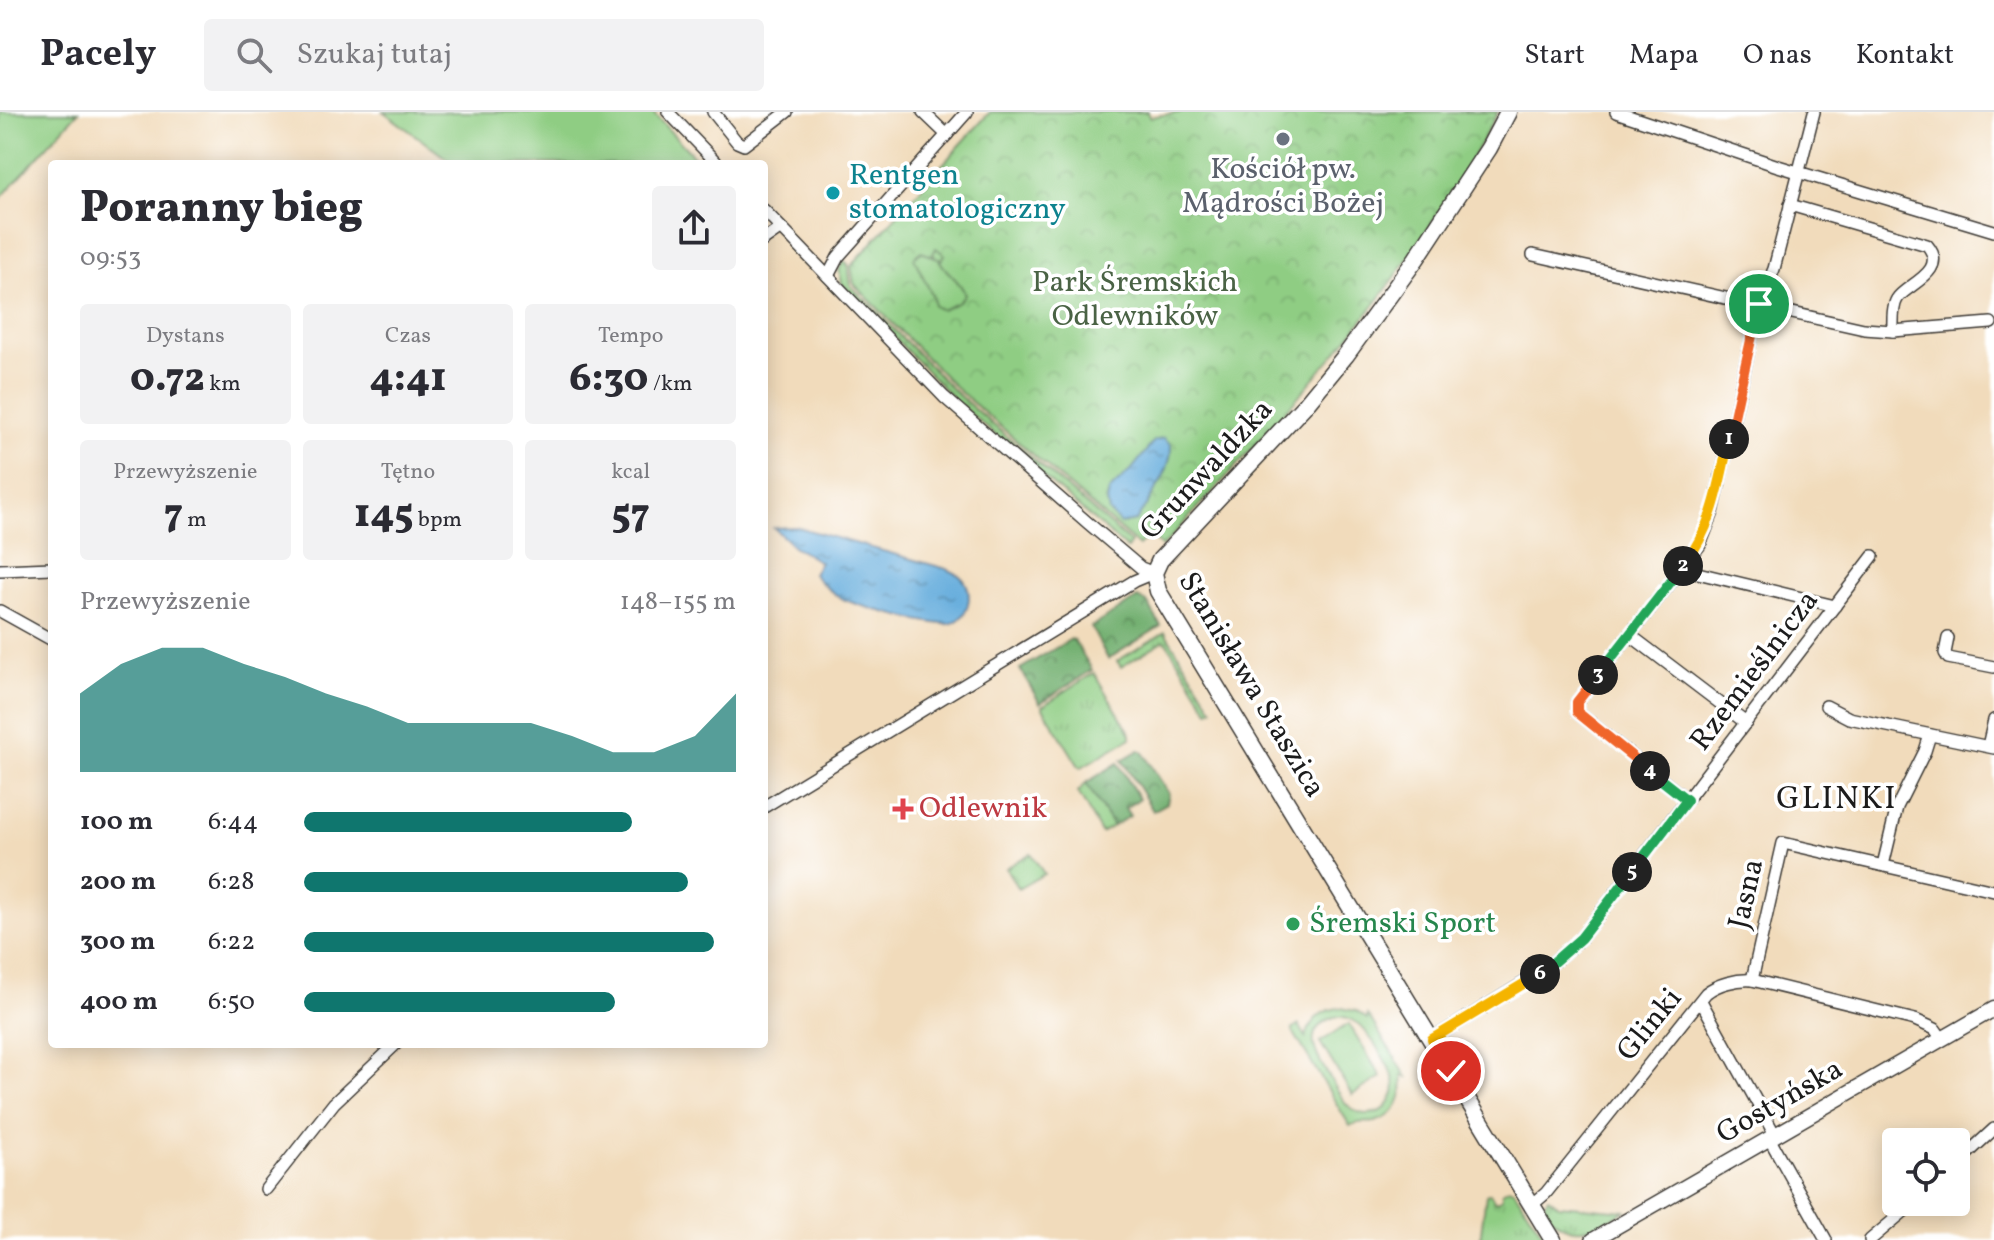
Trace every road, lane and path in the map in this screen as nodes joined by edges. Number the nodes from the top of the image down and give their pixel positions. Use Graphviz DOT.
graph roads {
  1 [pos="668,112"];
  2 [pos="713,112"];
  3 [pos="787,112"];
  4 [pos="923,112"];
  5 [pos="967,112"];
  6 [pos="1508,112"];
  7 [pos="1616,112"];
  8 [pos="1814,112"];
  9 [pos="947,135"];
  10 [pos="714,160"];
  11 [pos="1798,172"];
  12 [pos="1790,205"];
  13 [pos="768,214"];
  14 [pos="781,228"];
  15 [pos="1994,231"];
  16 [pos="768,237"];
  17 [pos="1533,255"];
  18 [pos="828,276"];
  19 [pos="1759,304"];
  20 [pos="1991,323"];
  21 [pos="1893,331"];
  22 [pos="1873,556"];
  23 [pos="48,568"];
  24 [pos="1681,569"];
  25 [pos="0,570"];
  26 [pos="1154,573"];
  27 [pos="1835,606"];
  28 [pos="0,611"];
  29 [pos="1630,635"];
  30 [pos="48,638"];
  31 [pos="1948,638"];
  32 [pos="1994,667"];
  33 [pos="1826,706"];
  34 [pos="1994,720"];
  35 [pos="1746,723"];
  36 [pos="1930,735"];
  37 [pos="1991,747"];
  38 [pos="1687,800"];
  39 [pos="768,805"];
  40 [pos="1883,865"];
  41 [pos="1994,891"];
  42 [pos="1752,980"];
  43 [pos="1701,1001"];
  44 [pos="1994,1009"];
  45 [pos="1432,1039"];
  46 [pos="1942,1039"];
  47 [pos="392,1048"];
  48 [pos="1994,1129"];
  49 [pos="1772,1136"];
  50 [pos="1970,1151"];
  51 [pos="266,1189"];
  52 [pos="1532,1205"];
  53 [pos="1898,1216"];
  54 [pos="1553,1240"];
  55 [pos="1593,1240"];
  56 [pos="1826,1240"];
  57 [pos="1870,1240"];
  1 -- 10 [label="street"];
  2 -- 3 [label="street"];
  4 -- 9 [label="street"];
  5 -- 9 [label="street"];
  6 -- 26 [label="main road, Grunwaldzka"];
  7 -- 11 [label="street"];
  8 -- 11 [label="street"];
  9 -- 18 [label="street"];
  11 -- 12 [label="street"];
  11 -- 15 [label="street"];
  12 -- 19 [label="street"];
  12 -- 21 [label="street"];
  13 -- 14 [label="street, Stanisława Staszica"];
  14 -- 16 [label="street"];
  14 -- 18 [label="street, Stanisława Staszica"];
  17 -- 19 [label="street"];
  18 -- 26 [label="street, Stanisława Staszica"];
  19 -- 21 [label="street"];
  19 -- 24 [label="street"];
  20 -- 21 [label="street"];
  22 -- 27 [label="street, Rzemieślnicza"];
  23 -- 25 [label="street"];
  24 -- 27 [label="street"];
  24 -- 29 [label="street"];
  26 -- 39 [label="street, Grunwaldzka"];
  26 -- 45 [label="main road, Stanisława Staszica"];
  27 -- 35 [label="street, Rzemieślnicza"];
  28 -- 30 [label="street"];
  29 -- 35 [label="street"];
  29 -- 38 [label="street"];
  31 -- 32 [label="street"];
  33 -- 36 [label="street"];
  34 -- 37 [label="street"];
  35 -- 38 [label="street, Rzemieślnicza"];
  36 -- 37 [label="street"];
  36 -- 40 [label="street"];
  38 -- 45 [label="street, Rzemieślnicza"];
  40 -- 41 [label="street, Jasna"];
  40 -- 42 [label="street, Jasna"];
  42 -- 43 [label="street, Glinki"];
  42 -- 46 [label="street, Glinki"];
  43 -- 49 [label="street"];
  43 -- 52 [label="street, Glinki"];
  44 -- 46 [label="street, Gostyńska"];
  45 -- 52 [label="main road, Stanisława Staszica"];
  46 -- 49 [label="street, Gostyńska"];
  47 -- 51 [label="street"];
  48 -- 50 [label="street"];
  49 -- 55 [label="street, Gostyńska"];
  49 -- 56 [label="street"];
  52 -- 54 [label="main road, Stanisława Staszica"];
  53 -- 57 [label="street"];
}
